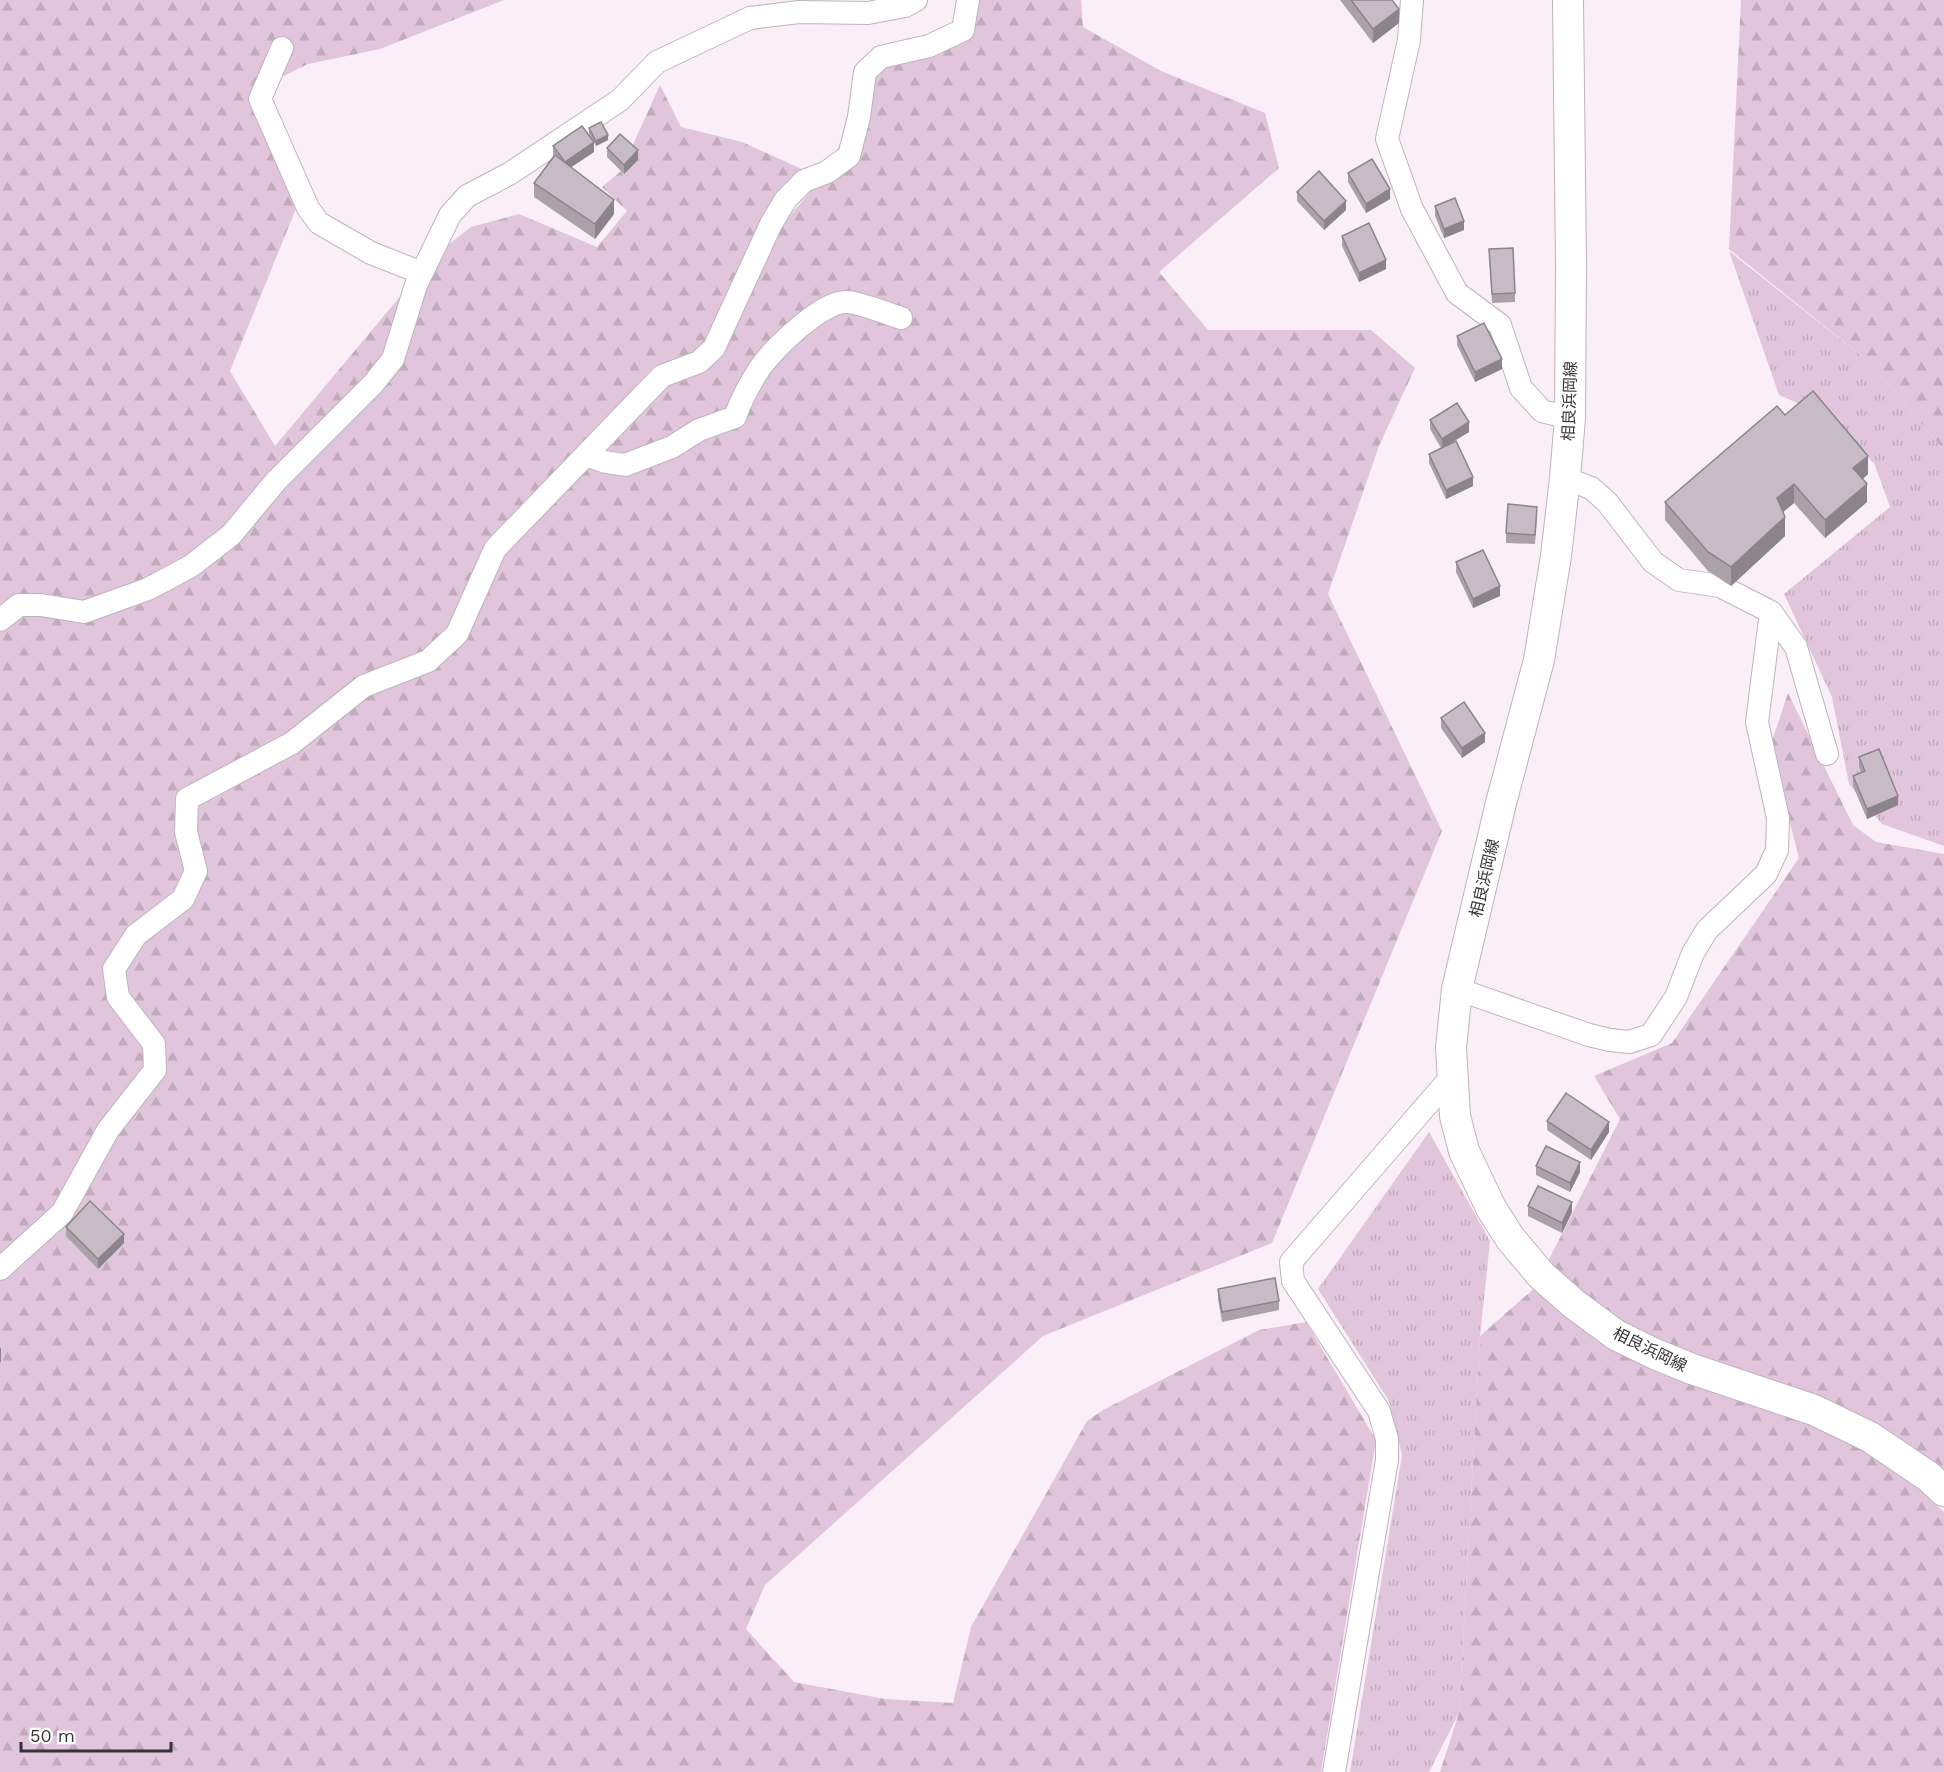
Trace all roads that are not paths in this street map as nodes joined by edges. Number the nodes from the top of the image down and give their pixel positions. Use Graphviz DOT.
graph roads {
  1 [pos="916,0"];
  2 [pos="968,0"];
  3 [pos="1412,0"];
  4 [pos="1568,0"];
  5 [pos="746,9"];
  6 [pos="282,48"];
  7 [pos="422,273"];
  8 [pos="901,318"];
  9 [pos="1570,418"];
  10 [pos="586,455"];
  11 [pos="1565,478"];
  12 [pos="1770,612"];
  13 [pos="0,620"];
  14 [pos="1827,754"];
  15 [pos="1457,989"];
  16 [pos="1452,1076"];
  17 [pos="0,1269"];
  18 [pos="1944,1491"];
  19 [pos="1334,1772"];
  1 -- 5 [label="street"];
  2 -- 10 [label="street"];
  3 -- 9 [label="street"];
  4 -- 9 [label="main road, 相良浜岡線"];
  5 -- 7 [label="street"];
  6 -- 7 [label="street"];
  7 -- 13 [label="street"];
  8 -- 10 [label="street"];
  9 -- 11 [label="main road, 相良浜岡線"];
  10 -- 17 [label="street"];
  11 -- 12 [label="street"];
  11 -- 15 [label="main road, 相良浜岡線"];
  12 -- 14 [label="street"];
  12 -- 15 [label="street"];
  15 -- 16 [label="main road, 相良浜岡線"];
  16 -- 18 [label="main road, 相良浜岡線"];
  16 -- 19 [label="street"];
}
